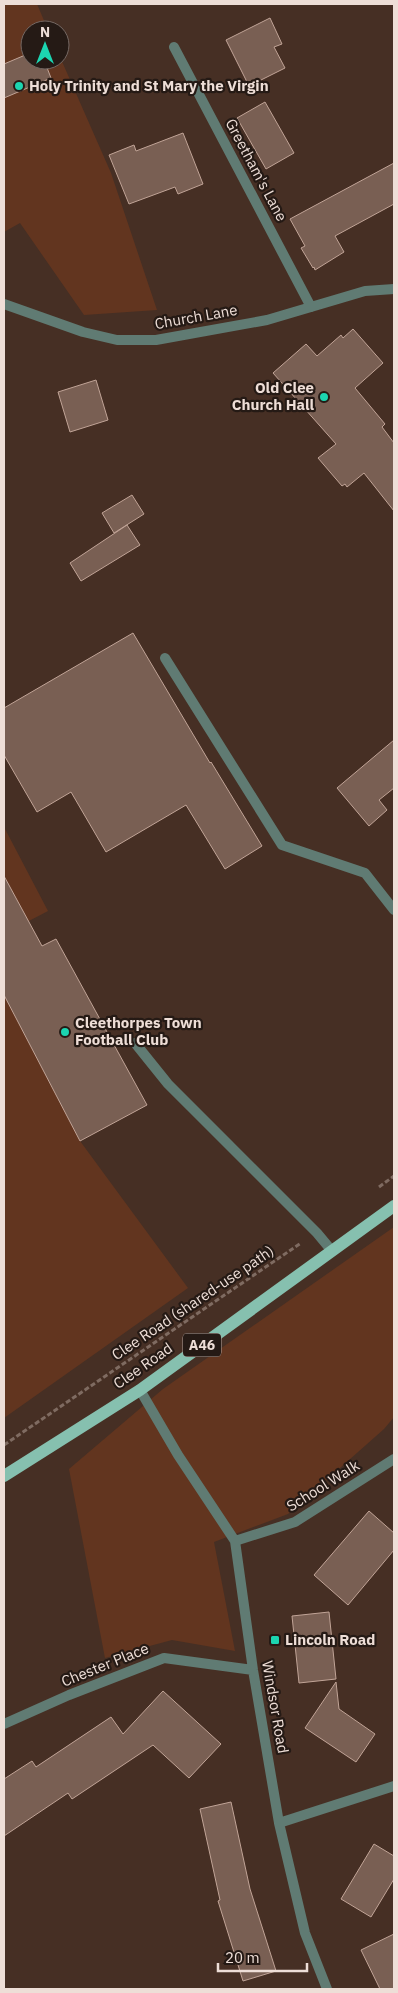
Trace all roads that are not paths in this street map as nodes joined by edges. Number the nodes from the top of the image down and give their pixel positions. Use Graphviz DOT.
graph roads {
  1 [pos="174,48"];
  2 [pos="394,290"];
  3 [pos="4,304"];
  4 [pos="311,307"];
  5 [pos="165,658"];
  6 [pos="394,910"];
  7 [pos="135,1043"];
  8 [pos="394,1206"];
  9 [pos="332,1251"];
  10 [pos="140,1390"];
  11 [pos="394,1459"];
  12 [pos="4,1476"];
  13 [pos="236,1541"];
  14 [pos="253,1670"];
  15 [pos="4,1724"];
  16 [pos="394,1786"];
  17 [pos="280,1823"];
  18 [pos="327,1989"];
  1 -- 4 [label="street, Greetham's Lane"];
  2 -- 4 [label="street, Church Lane"];
  3 -- 4 [label="street, Church Lane"];
  5 -- 6 [label="street"];
  7 -- 9 [label="street"];
  8 -- 9 [label="main road, Clee Road / A46"];
  9 -- 10 [label="main road, Clee Road / A46"];
  10 -- 12 [label="main road, Clee Road / A46"];
  10 -- 13 [label="street, Windsor Road"];
  11 -- 13 [label="street, School Walk"];
  13 -- 14 [label="street, Windsor Road"];
  14 -- 15 [label="street, Chester Place"];
  14 -- 17 [label="street, Windsor Road"];
  16 -- 17 [label="street"];
  17 -- 18 [label="street, Windsor Road"];
}
